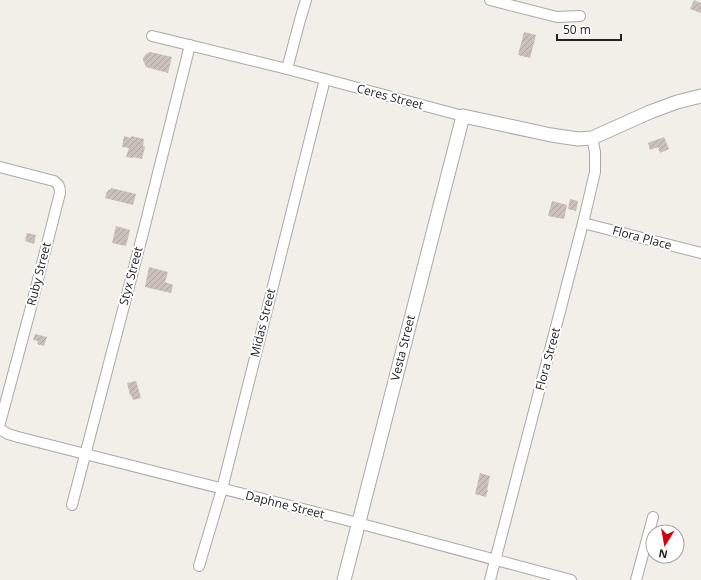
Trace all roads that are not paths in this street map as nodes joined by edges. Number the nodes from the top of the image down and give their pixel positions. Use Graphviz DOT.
graph roads {
  1 [pos="306,0"];
  2 [pos="490,0"];
  3 [pos="580,16"];
  4 [pos="152,36"];
  5 [pos="190,45"];
  6 [pos="287,70"];
  7 [pos="325,79"];
  8 [pos="701,96"];
  9 [pos="463,116"];
  10 [pos="592,138"];
  11 [pos="0,167"];
  12 [pos="583,223"];
  13 [pos="701,254"];
  14 [pos="0,423"];
  15 [pos="0,429"];
  16 [pos="85,454"];
  17 [pos="222,489"];
  18 [pos="72,505"];
  19 [pos="653,517"];
  20 [pos="358,524"];
  21 [pos="496,561"];
  22 [pos="199,566"];
  23 [pos="344,580"];
  24 [pos="490,580"];
  25 [pos="571,580"];
  26 [pos="636,580"];
  1 -- 6 [label="street"];
  2 -- 3 [label="street"];
  4 -- 5 [label="street, Ceres Street"];
  5 -- 6 [label="street, Ceres Street"];
  5 -- 16 [label="street, Styx Street"];
  6 -- 7 [label="street, Ceres Street"];
  7 -- 9 [label="street, Ceres Street"];
  7 -- 17 [label="street, Midas Street"];
  8 -- 10 [label="street"];
  9 -- 10 [label="street, Ceres Street"];
  9 -- 20 [label="street, Vesta Street"];
  10 -- 12 [label="street, Flora Street"];
  11 -- 14 [label="street, Ruby Street"];
  12 -- 13 [label="street, Flora Place"];
  12 -- 21 [label="street, Flora Street"];
  15 -- 16 [label="street, Daphne Street"];
  16 -- 17 [label="street, Daphne Street"];
  16 -- 18 [label="street, Styx Street"];
  17 -- 20 [label="street, Daphne Street"];
  17 -- 22 [label="street, Midas Street"];
  19 -- 26 [label="street"];
  20 -- 21 [label="street, Daphne Street"];
  20 -- 23 [label="street, Vesta Street"];
  21 -- 24 [label="street, Flora Street"];
  21 -- 25 [label="street, Daphne Street"];
}
